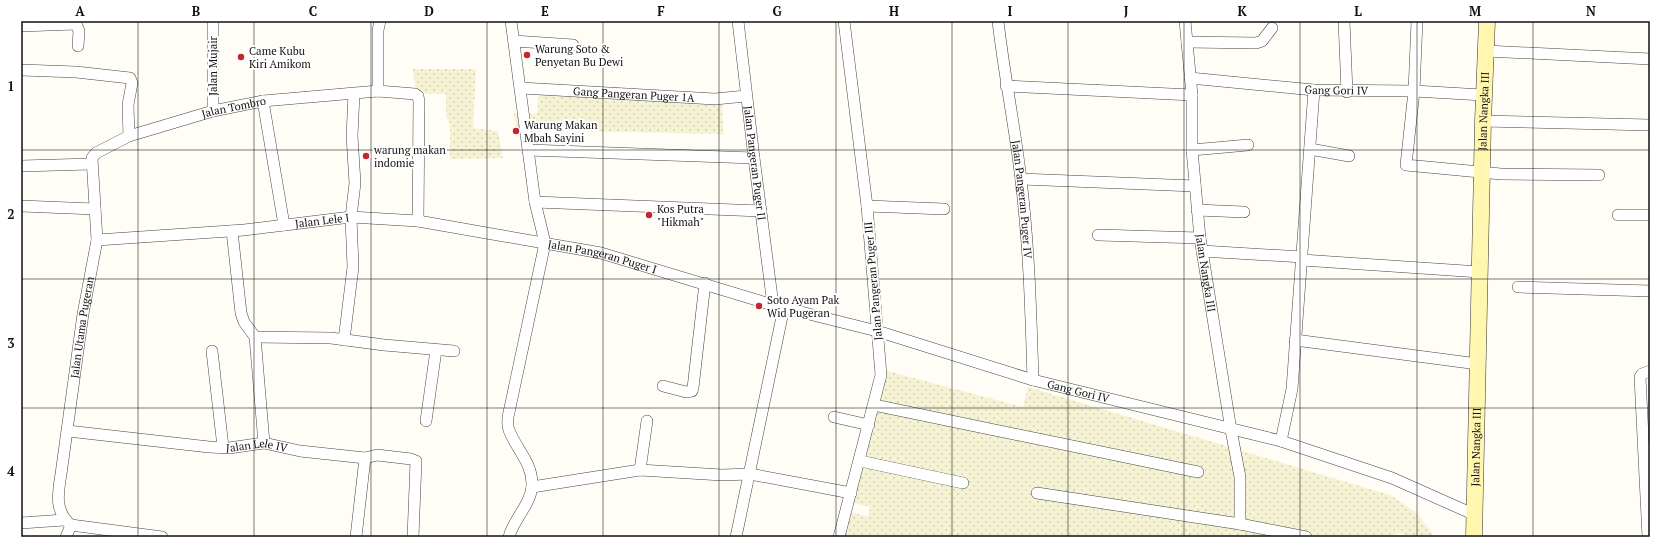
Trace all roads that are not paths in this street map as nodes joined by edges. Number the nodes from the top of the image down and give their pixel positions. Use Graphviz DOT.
graph roads {
  1 [pos="213,21"];
  2 [pos="380,21"];
  3 [pos="511,21"];
  4 [pos="738,21"];
  5 [pos="844,21"];
  6 [pos="998,21"];
  7 [pos="1185,21"];
  8 [pos="1344,21"];
  9 [pos="1417,21"];
  10 [pos="1487,21"];
  11 [pos="21,26"];
  12 [pos="1272,28"];
  13 [pos="514,41"];
  14 [pos="1187,42"];
  15 [pos="573,45"];
  16 [pos="78,46"];
  17 [pos="1486,51"];
  18 [pos="1650,59"];
  19 [pos="21,70"];
  20 [pos="1190,78"];
  21 [pos="1006,86"];
  22 [pos="521,88"];
  23 [pos="1314,90"];
  24 [pos="1414,91"];
  25 [pos="378,92"];
  26 [pos="1347,92"];
  27 [pos="354,94"];
  28 [pos="1192,95"];
  29 [pos="1483,95"];
  30 [pos="746,96"];
  31 [pos="263,101"];
  32 [pos="213,112"];
  33 [pos="1483,121"];
  34 [pos="1650,125"];
  35 [pos="129,136"];
  36 [pos="1248,146"];
  37 [pos="1310,149"];
  38 [pos="528,150"];
  39 [pos="1192,150"];
  40 [pos="1349,156"];
  41 [pos="754,158"];
  42 [pos="91,164"];
  43 [pos="21,166"];
  44 [pos="1482,173"];
  45 [pos="1599,175"];
  46 [pos="1021,179"];
  47 [pos="1195,186"];
  48 [pos="535,202"];
  49 [pos="21,206"];
  50 [pos="867,206"];
  51 [pos="95,209"];
  52 [pos="944,209"];
  53 [pos="1197,210"];
  54 [pos="761,211"];
  55 [pos="1244,212"];
  56 [pos="1618,215"];
  57 [pos="1650,215"];
  58 [pos="351,217"];
  59 [pos="418,220"];
  60 [pos="284,225"];
  61 [pos="232,231"];
  62 [pos="1098,235"];
  63 [pos="1200,238"];
  64 [pos="97,240"];
  65 [pos="545,243"];
  66 [pos="1202,251"];
  67 [pos="1302,258"];
  68 [pos="1480,272"];
  69 [pos="705,283"];
  70 [pos="1518,287"];
  71 [pos="1650,290"];
  72 [pos="779,306"];
  73 [pos="877,331"];
  74 [pos="255,337"];
  75 [pos="344,340"];
  76 [pos="1295,340"];
  77 [pos="436,350"];
  78 [pos="212,351"];
  79 [pos="454,351"];
  80 [pos="1478,364"];
  81 [pos="1650,371"];
  82 [pos="1033,380"];
  83 [pos="663,386"];
  84 [pos="874,405"];
  85 [pos="834,417"];
  86 [pos="426,420"];
  87 [pos="647,421"];
  88 [pos="869,425"];
  89 [pos="1230,430"];
  90 [pos="68,431"];
  91 [pos="1281,441"];
  92 [pos="264,443"];
  93 [pos="223,447"];
  94 [pos="365,458"];
  95 [pos="860,461"];
  96 [pos="640,470"];
  97 [pos="1198,472"];
  98 [pos="750,474"];
  99 [pos="963,483"];
  100 [pos="532,487"];
  101 [pos="851,493"];
  102 [pos="1037,493"];
  103 [pos="1473,514"];
  104 [pos="67,522"];
  105 [pos="21,523"];
  106 [pos="1240,524"];
  107 [pos="1649,526"];
  108 [pos="100,533"];
  109 [pos="66,537"];
  110 [pos="161,537"];
  111 [pos="356,537"];
  112 [pos="412,537"];
  113 [pos="509,537"];
  114 [pos="736,537"];
  115 [pos="839,537"];
  116 [pos="1306,537"];
  117 [pos="1474,537"];
  118 [pos="1648,537"];
  1 -- 32 [label="street, Jalan Mujair"];
  2 -- 25 [label="street"];
  3 -- 13 [label="street, Jalan Pangeran Puger I"];
  4 -- 30 [label="street, Jalan Pangeran Puger II"];
  5 -- 50 [label="street, Jalan Pangeran Puger III"];
  6 -- 21 [label="street, Jalan Pangeran Puger IV"];
  7 -- 14 [label="street, Jalan Nangka III"];
  8 -- 26 [label="street"];
  9 -- 24 [label="street"];
  10 -- 17 [label="street, Jalan Nangka III"];
  11 -- 16 [label="street"];
  12 -- 14 [label="street"];
  13 -- 15 [label="street"];
  13 -- 22 [label="street, Jalan Pangeran Puger I"];
  14 -- 20 [label="street, Jalan Nangka III"];
  17 -- 18 [label="street"];
  17 -- 29 [label="street, Jalan Nangka III"];
  19 -- 35 [label="street"];
  20 -- 23 [label="street, Gang Gori IV"];
  20 -- 28 [label="street, Jalan Nangka III"];
  21 -- 28 [label="street"];
  21 -- 46 [label="street, Jalan Pangeran Puger IV"];
  22 -- 30 [label="street, Gang Pangeran Puger 1A"];
  22 -- 38 [label="street, Jalan Pangeran Puger I"];
  23 -- 26 [label="street, Gang Gori IV"];
  23 -- 37 [label="street"];
  24 -- 26 [label="street, Gang Gori IV"];
  24 -- 29 [label="street, Gang Gori IV"];
  24 -- 44 [label="street"];
  25 -- 27 [label="street, Jalan Tombro"];
  25 -- 59 [label="street, Jalan Tombro"];
  27 -- 31 [label="street, Jalan Tombro"];
  27 -- 58 [label="street"];
  28 -- 39 [label="street, Jalan Nangka III"];
  29 -- 33 [label="street, Jalan Nangka III"];
  30 -- 41 [label="street, Jalan Pangeran Puger II"];
  31 -- 32 [label="street, Jalan Tombro"];
  31 -- 60 [label="street"];
  32 -- 35 [label="street, Jalan Tombro"];
  33 -- 34 [label="street"];
  33 -- 44 [label="street, Jalan Nangka III"];
  35 -- 42 [label="street, Jalan Tombro"];
  36 -- 39 [label="street"];
  37 -- 40 [label="street"];
  37 -- 67 [label="street"];
  38 -- 41 [label="street"];
  38 -- 48 [label="street, Jalan Pangeran Puger I"];
  39 -- 47 [label="street, Jalan Nangka III"];
  41 -- 54 [label="street, Jalan Pangeran Puger II"];
  42 -- 43 [label="street"];
  42 -- 51 [label="street, Jalan Utama Pugeran"];
  44 -- 45 [label="street"];
  44 -- 68 [label="street, Jalan Nangka III"];
  46 -- 47 [label="street"];
  46 -- 82 [label="street, Jalan Pangeran Puger IV"];
  47 -- 53 [label="street, Jalan Nangka III"];
  48 -- 54 [label="street"];
  48 -- 65 [label="street, Jalan Pangeran Puger I"];
  49 -- 51 [label="street"];
  50 -- 52 [label="street"];
  50 -- 73 [label="street, Jalan Pangeran Puger III"];
  51 -- 64 [label="street, Jalan Utama Pugeran"];
  53 -- 55 [label="street"];
  53 -- 63 [label="street, Jalan Nangka III"];
  54 -- 72 [label="street, Jalan Pangeran Puger II"];
  56 -- 57 [label="street"];
  58 -- 59 [label="street, Jalan Lele I"];
  58 -- 60 [label="street, Jalan Lele I"];
  58 -- 75 [label="street"];
  59 -- 65 [label="street, Jalan Lele I"];
  60 -- 61 [label="street, Jalan Lele I"];
  61 -- 64 [label="street, Jalan Lele I"];
  61 -- 74 [label="street"];
  62 -- 63 [label="street"];
  63 -- 66 [label="street, Jalan Nangka III"];
  64 -- 90 [label="street, Jalan Utama Pugeran"];
  65 -- 69 [label="street, Jalan Pangeran Puger I"];
  65 -- 100 [label="street"];
  66 -- 67 [label="street"];
  66 -- 89 [label="street, Jalan Nangka III"];
  67 -- 68 [label="street"];
  67 -- 76 [label="street"];
  68 -- 80 [label="street, Jalan Nangka III"];
  69 -- 72 [label="street, Jalan Pangeran Puger I"];
  69 -- 83 [label="street"];
  70 -- 71 [label="street"];
  72 -- 73 [label="street, Jalan Pangeran Puger I"];
  72 -- 98 [label="street, Jalan Pangeran Puger II"];
  73 -- 82 [label="street, Gang Gori IV"];
  73 -- 84 [label="street, Jalan Pangeran Puger III"];
  74 -- 75 [label="street"];
  74 -- 92 [label="street"];
  75 -- 77 [label="street"];
  76 -- 80 [label="street"];
  76 -- 91 [label="street"];
  77 -- 79 [label="street"];
  77 -- 86 [label="street"];
  78 -- 93 [label="street"];
  80 -- 103 [label="street, Jalan Nangka III"];
  81 -- 107 [label="street"];
  82 -- 89 [label="street, Gang Gori IV"];
  84 -- 88 [label="street, Jalan Pangeran Puger III"];
  84 -- 97 [label="street"];
  85 -- 88 [label="street"];
  87 -- 96 [label="street"];
  88 -- 95 [label="street, Jalan Pangeran Puger III"];
  89 -- 91 [label="street, Gang Gori IV"];
  89 -- 106 [label="street, Jalan Nangka III"];
  90 -- 93 [label="street, Jalan Lele IV"];
  90 -- 104 [label="street, Jalan Utama Pugeran"];
  91 -- 103 [label="street"];
  92 -- 93 [label="street, Jalan Lele IV"];
  92 -- 94 [label="street, Jalan Lele IV"];
  94 -- 111 [label="street"];
  94 -- 112 [label="street, Jalan Lele IV"];
  95 -- 99 [label="street"];
  95 -- 101 [label="street, Jalan Pangeran Puger III"];
  96 -- 98 [label="street"];
  96 -- 100 [label="street"];
  98 -- 101 [label="street"];
  98 -- 114 [label="street, Jalan Pangeran Puger II"];
  100 -- 113 [label="street"];
  101 -- 115 [label="street, Jalan Pangeran Puger III"];
  102 -- 106 [label="street"];
  103 -- 117 [label="street, Jalan Nangka III"];
  104 -- 105 [label="street"];
  104 -- 108 [label="street"];
  104 -- 109 [label="street"];
  106 -- 116 [label="street"];
  107 -- 118 [label="street"];
  108 -- 110 [label="street"];
}
